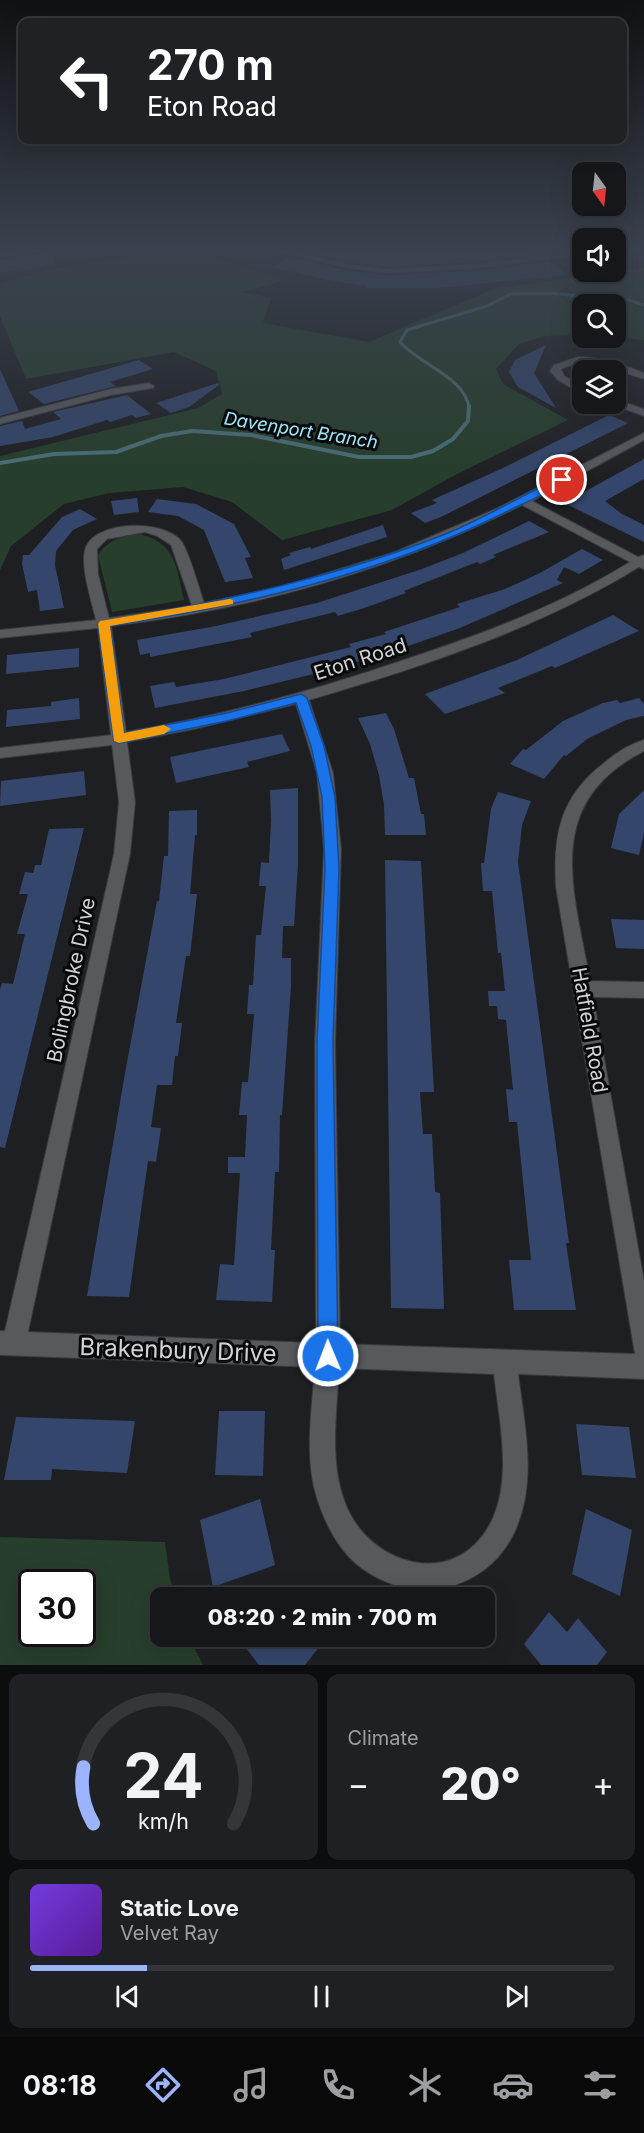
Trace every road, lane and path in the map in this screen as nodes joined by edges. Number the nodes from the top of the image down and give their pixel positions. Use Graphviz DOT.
graph roads {
  1 [pos="572,360"];
  2 [pos="626,370"];
  3 [pos="644,376"];
  4 [pos="572,384"];
  5 [pos="149,386"];
  6 [pos="626,406"];
  7 [pos="644,413"];
  8 [pos="0,422"];
  9 [pos="644,436"];
  10 [pos="523,501"];
  11 [pos="642,562"];
  12 [pos="200,609"];
  13 [pos="104,624"];
  14 [pos="0,634"];
  15 [pos="301,698"];
  16 [pos="119,738"];
  17 [pos="644,746"];
  18 [pos="0,753"];
  19 [pos="583,989"];
  20 [pos="644,990"];
  21 [pos="7,1343"];
  22 [pos="644,1348"];
  23 [pos="328,1356"];
  24 [pos="505,1363"];
  25 [pos="644,1367"];
  1 -- 4 [label="street"];
  2 -- 3 [label="street"];
  5 -- 8 [label="street"];
  6 -- 7 [label="street"];
  9 -- 10 [label="street"];
  10 -- 11 [label="street"];
  10 -- 12 [label="street"];
  11 -- 15 [label="street, Eton Road"];
  12 -- 13 [label="street"];
  12 -- 13 [label="street, Bolingbroke Drive"];
  13 -- 14 [label="street"];
  13 -- 16 [label="street, Bolingbroke Drive"];
  15 -- 16 [label="street, Eton Road"];
  15 -- 23 [label="street"];
  16 -- 18 [label="street, Eton Road"];
  16 -- 21 [label="street, Bolingbroke Drive"];
  17 -- 19 [label="street, Hatfield Road"];
  19 -- 20 [label="street"];
  19 -- 22 [label="street, Hatfield Road"];
  21 -- 23 [label="street, Brakenbury Drive"];
  23 -- 24 [label="street, Brakenbury Drive"];
  23 -- 24 [label="street"];
  24 -- 25 [label="street, Brakenbury Drive"];
}
